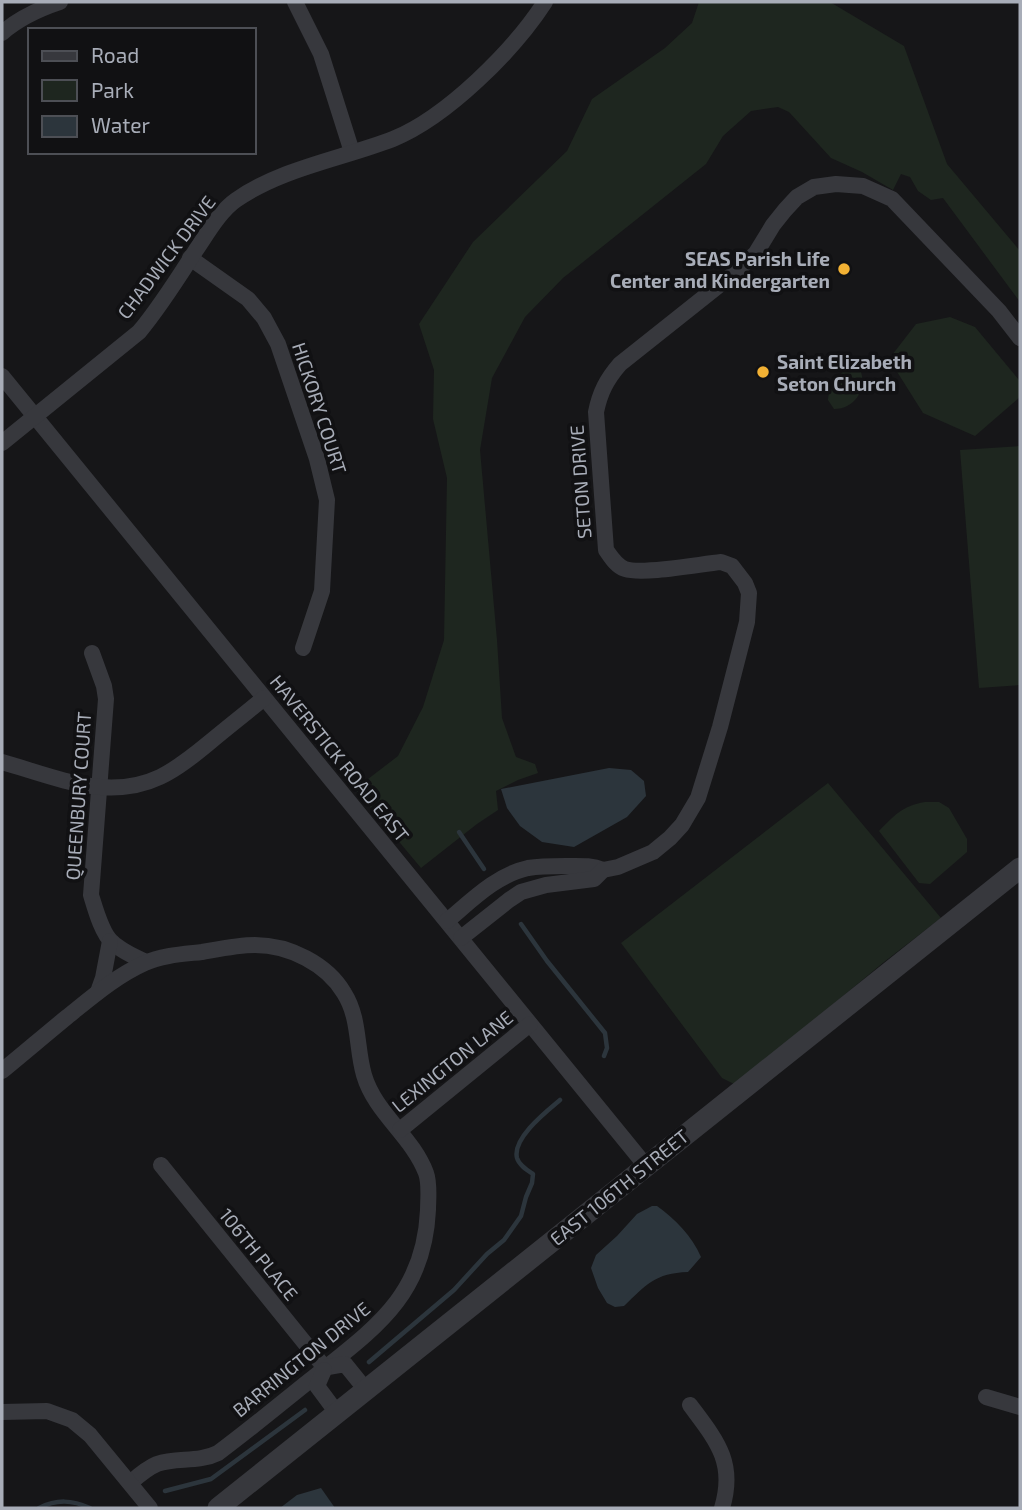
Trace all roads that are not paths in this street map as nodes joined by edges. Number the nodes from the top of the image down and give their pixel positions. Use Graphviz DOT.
graph roads {
  1 [pos="60,2"];
  2 [pos="295,2"];
  3 [pos="545,2"];
  4 [pos="2,33"];
  5 [pos="352,152"];
  6 [pos="190,258"];
  7 [pos="1020,338"];
  8 [pos="2,376"];
  9 [pos="35,416"];
  10 [pos="2,443"];
  11 [pos="303,648"];
  12 [pos="92,653"];
  13 [pos="264,698"];
  14 [pos="2,762"];
  15 [pos="99,787"];
  16 [pos="1020,868"];
  17 [pos="603,870"];
  18 [pos="447,921"];
  19 [pos="461,938"];
  20 [pos="110,941"];
  21 [pos="146,962"];
  22 [pos="98,992"];
  23 [pos="530,1024"];
  24 [pos="2,1071"];
  25 [pos="400,1130"];
  26 [pos="161,1165"];
  27 [pos="646,1166"];
  28 [pos="325,1368"];
  29 [pos="366,1390"];
  30 [pos="986,1397"];
  31 [pos="690,1405"];
  32 [pos="1020,1407"];
  33 [pos="2,1412"];
  34 [pos="337,1413"];
  35 [pos="130,1483"];
  36 [pos="150,1508"];
  37 [pos="218,1508"];
  38 [pos="722,1508"];
  1 -- 4 [label="street"];
  2 -- 5 [label="street"];
  3 -- 5 [label="street, CHADWICK DRIVE"];
  5 -- 6 [label="street, CHADWICK DRIVE"];
  6 -- 9 [label="street, CHADWICK DRIVE"];
  6 -- 11 [label="street, HICKORY COURT"];
  7 -- 17 [label="street, SETON DRIVE"];
  8 -- 9 [label="street, HAVERSTICK ROAD EAST"];
  9 -- 10 [label="street, CHADWICK DRIVE"];
  9 -- 13 [label="street, HAVERSTICK ROAD EAST"];
  12 -- 15 [label="street, QUEENBURY COURT"];
  13 -- 15 [label="street"];
  13 -- 18 [label="street, HAVERSTICK ROAD EAST"];
  14 -- 15 [label="street"];
  15 -- 20 [label="street, QUEENBURY COURT"];
  16 -- 27 [label="street, EAST 106TH STREET"];
  17 -- 18 [label="street, SETON DRIVE"];
  17 -- 19 [label="street, SETON DRIVE"];
  18 -- 19 [label="street, HAVERSTICK ROAD EAST"];
  19 -- 23 [label="street, HAVERSTICK ROAD EAST"];
  20 -- 21 [label="street"];
  20 -- 22 [label="street"];
  21 -- 22 [label="street, BARRINGTON DRIVE"];
  21 -- 25 [label="street, BARRINGTON DRIVE"];
  22 -- 24 [label="street, BARRINGTON DRIVE"];
  23 -- 25 [label="street, LEXINGTON LANE"];
  23 -- 27 [label="street, HAVERSTICK ROAD EAST"];
  25 -- 28 [label="street, BARRINGTON DRIVE"];
  26 -- 28 [label="street, 106TH PLACE"];
  27 -- 29 [label="street, EAST 106TH STREET"];
  28 -- 29 [label="street"];
  28 -- 34 [label="street"];
  28 -- 35 [label="street, BARRINGTON DRIVE"];
  29 -- 34 [label="street, EAST 106TH STREET"];
  30 -- 32 [label="street"];
  31 -- 38 [label="street"];
  33 -- 35 [label="street"];
  34 -- 37 [label="street, EAST 106TH STREET"];
  35 -- 36 [label="street"];
}
